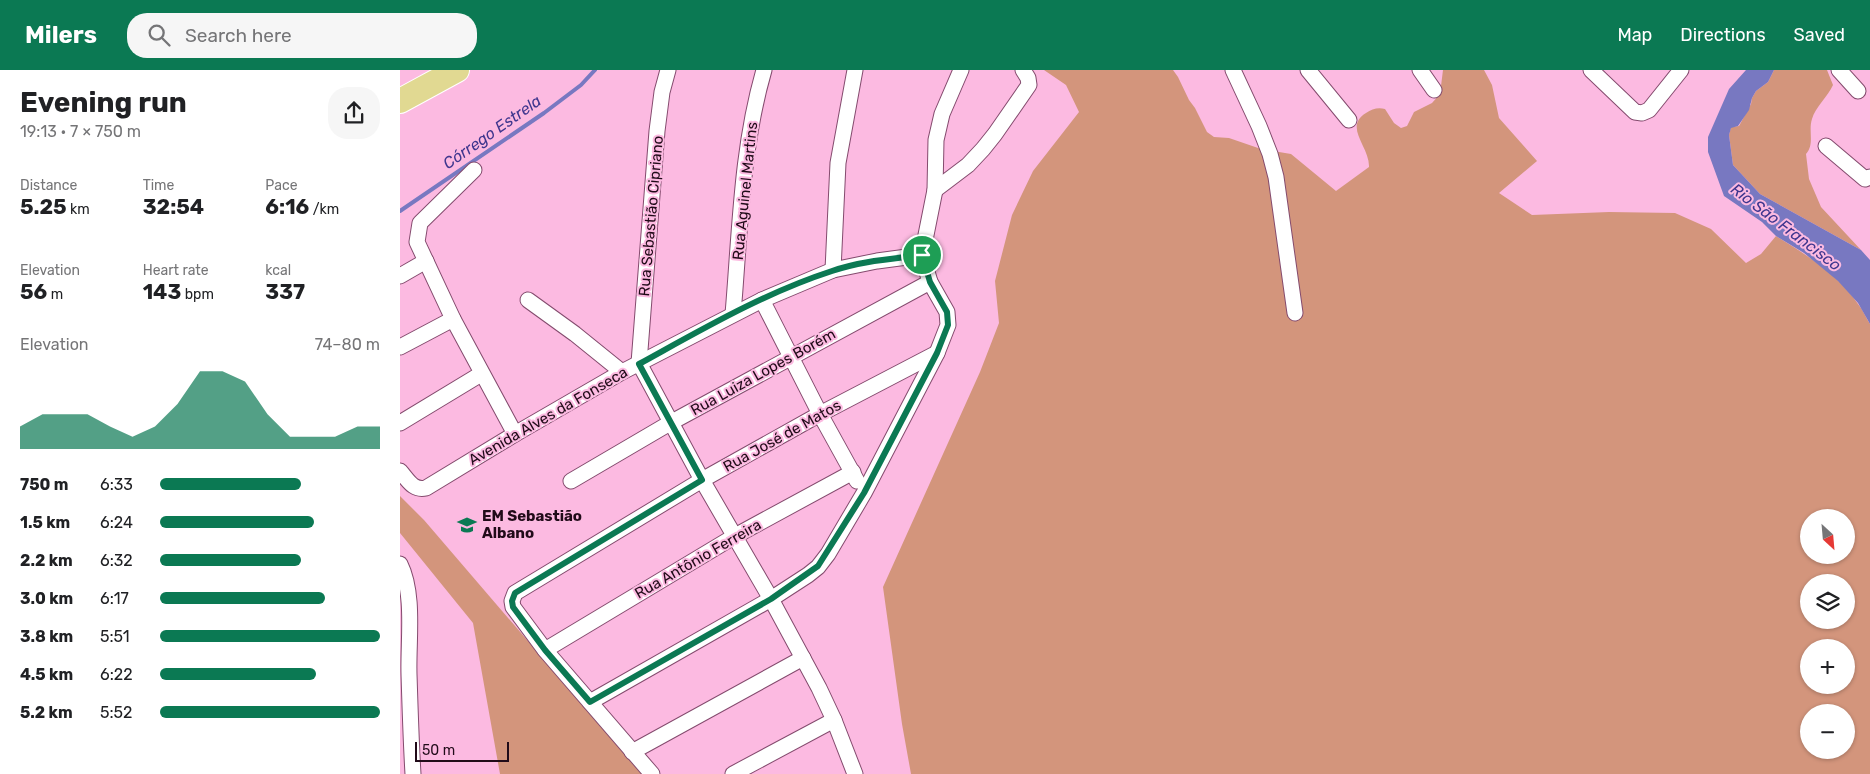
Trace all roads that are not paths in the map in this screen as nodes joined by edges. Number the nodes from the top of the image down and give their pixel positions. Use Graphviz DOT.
graph roads {
  1 [pos="456,70"];
  2 [pos="668,70"];
  3 [pos="764,70"];
  4 [pos="855,70"];
  5 [pos="961,70"];
  6 [pos="1022,70"];
  7 [pos="1233,70"];
  8 [pos="1308,70"];
  9 [pos="1420,70"];
  10 [pos="1591,70"];
  11 [pos="1681,70"];
  12 [pos="1839,70"];
  13 [pos="1434,90"];
  14 [pos="1858,91"];
  15 [pos="400,101"];
  16 [pos="1349,120"];
  17 [pos="1826,146"];
  18 [pos="474,170"];
  19 [pos="1870,177"];
  20 [pos="934,190"];
  21 [pos="922,255"];
  22 [pos="426,261"];
  23 [pos="833,270"];
  24 [pos="400,276"];
  25 [pos="930,282"];
  26 [pos="528,300"];
  27 [pos="762,300"];
  28 [pos="1295,313"];
  29 [pos="733,314"];
  30 [pos="453,319"];
  31 [pos="400,347"];
  32 [pos="937,353"];
  33 [pos="791,356"];
  34 [pos="639,364"];
  35 [pos="622,372"];
  36 [pos="481,374"];
  37 [pos="820,414"];
  38 [pos="400,423"];
  39 [pos="670,423"];
  40 [pos="515,434"];
  41 [pos="400,471"];
  42 [pos="853,472"];
  43 [pos="571,480"];
  44 [pos="702,480"];
  45 [pos="864,493"];
  46 [pos="735,536"];
  47 [pos="400,564"];
  48 [pos="771,599"];
  49 [pos="545,650"];
  50 [pos="803,658"];
  51 [pos="590,702"];
  52 [pos="834,720"];
  53 [pos="632,752"];
  54 [pos="413,774"];
  55 [pos="652,774"];
  56 [pos="733,774"];
  57 [pos="855,774"];
  1 -- 15 [label="main road"];
  2 -- 34 [label="street, Rua Sebastião Cipriano"];
  3 -- 29 [label="street, Rua Aguinel Martins"];
  4 -- 23 [label="street"];
  5 -- 20 [label="street"];
  6 -- 20 [label="street"];
  7 -- 28 [label="street"];
  8 -- 16 [label="street"];
  9 -- 13 [label="street"];
  10 -- 11 [label="street"];
  12 -- 14 [label="street"];
  17 -- 19 [label="street"];
  18 -- 22 [label="street"];
  20 -- 21 [label="street"];
  21 -- 23 [label="street, Avenida Alves da Fonseca"];
  21 -- 25 [label="street"];
  22 -- 24 [label="street"];
  22 -- 30 [label="street"];
  23 -- 27 [label="street, Avenida Alves da Fonseca"];
  25 -- 32 [label="street"];
  25 -- 33 [label="street, Rua Luiza Lopes Borém"];
  26 -- 35 [label="street"];
  27 -- 29 [label="street, Avenida Alves da Fonseca"];
  27 -- 33 [label="street"];
  29 -- 34 [label="street, Avenida Alves da Fonseca"];
  30 -- 31 [label="street"];
  30 -- 36 [label="street"];
  32 -- 37 [label="street, Rua José de Matos"];
  32 -- 45 [label="street"];
  33 -- 37 [label="street"];
  33 -- 39 [label="street, Rua Luiza Lopes Borém"];
  34 -- 35 [label="street, Avenida Alves da Fonseca"];
  34 -- 39 [label="street"];
  35 -- 40 [label="street, Avenida Alves da Fonseca"];
  36 -- 38 [label="street"];
  36 -- 40 [label="street"];
  37 -- 42 [label="street"];
  37 -- 44 [label="street, Rua José de Matos"];
  39 -- 43 [label="street, Rua Luiza Lopes Borém"];
  39 -- 44 [label="street"];
  40 -- 41 [label="street, Avenida Alves da Fonseca"];
  42 -- 45 [label="street"];
  42 -- 46 [label="street, Rua Antônio Ferreira"];
  44 -- 46 [label="street"];
  44 -- 49 [label="street, Rua José de Matos"];
  45 -- 48 [label="street"];
  46 -- 48 [label="street"];
  46 -- 49 [label="street, Rua Antônio Ferreira"];
  47 -- 54 [label="street"];
  48 -- 50 [label="street"];
  48 -- 51 [label="street"];
  49 -- 51 [label="street"];
  50 -- 52 [label="street"];
  50 -- 53 [label="street"];
  51 -- 53 [label="street"];
  52 -- 56 [label="street"];
  52 -- 57 [label="street"];
  53 -- 55 [label="street"];
}
